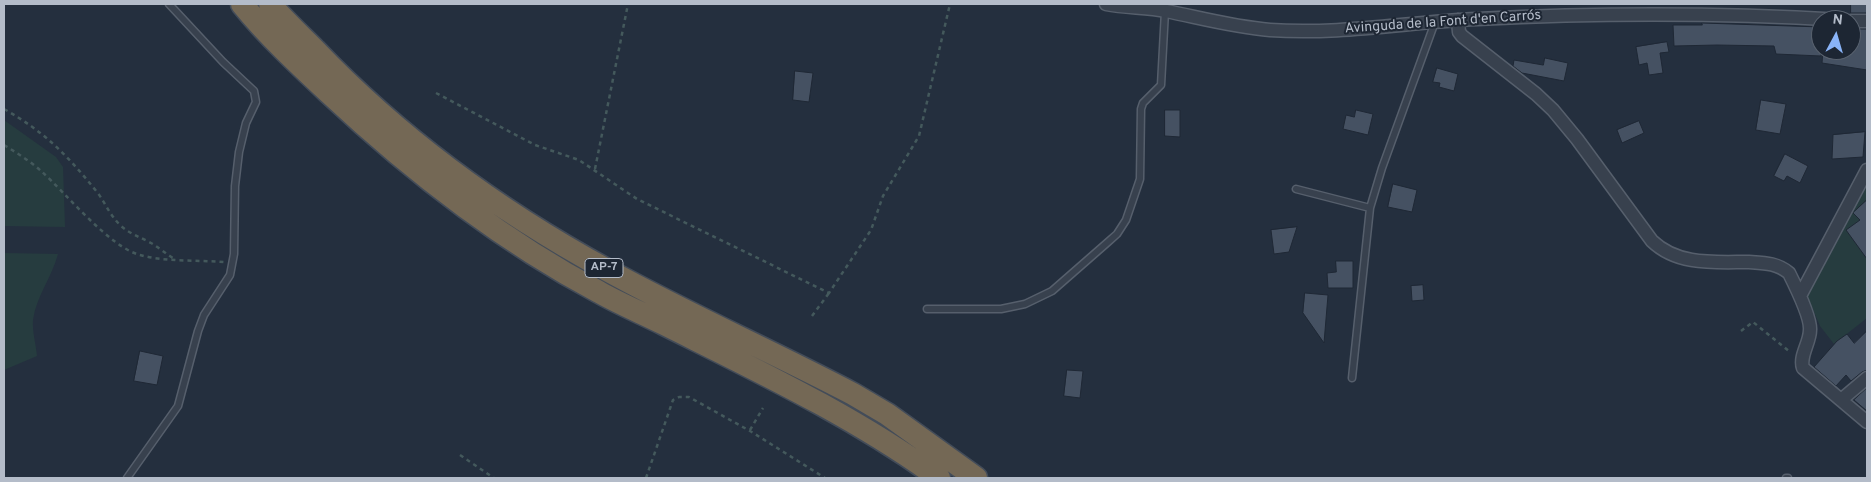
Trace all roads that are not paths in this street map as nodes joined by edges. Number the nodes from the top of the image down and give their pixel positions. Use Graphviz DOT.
graph roads {
  1 [pos="169,4"];
  2 [pos="242,4"];
  3 [pos="270,4"];
  4 [pos="1106,4"];
  5 [pos="1165,11"];
  6 [pos="1811,18"];
  7 [pos="1458,20"];
  8 [pos="1435,22"];
  9 [pos="1867,170"];
  10 [pos="1296,189"];
  11 [pos="1370,208"];
  12 [pos="1800,296"];
  13 [pos="926,309"];
  14 [pos="1352,378"];
  15 [pos="1867,378"];
  16 [pos="1842,400"];
  17 [pos="1867,422"];
  18 [pos="127,478"];
  19 [pos="939,478"];
  20 [pos="976,478"];
  1 -- 18 [label="lane"];
  2 -- 19 [label="highway, AP-7"];
  3 -- 20 [label="highway, AP-7"];
  4 -- 5 [label="street, Avinguda de la Font d'en Carrós"];
  5 -- 8 [label="street, Avinguda de la Font d'en Carrós"];
  5 -- 13 [label="lane"];
  6 -- 7 [label="street, Avinguda de la Font d'en Carrós"];
  7 -- 8 [label="street, Avinguda de la Font d'en Carrós"];
  7 -- 12 [label="street"];
  8 -- 11 [label="lane"];
  9 -- 12 [label="street"];
  10 -- 11 [label="lane"];
  11 -- 14 [label="lane"];
  12 -- 16 [label="street"];
  15 -- 16 [label="street"];
  16 -- 17 [label="street"];
}
